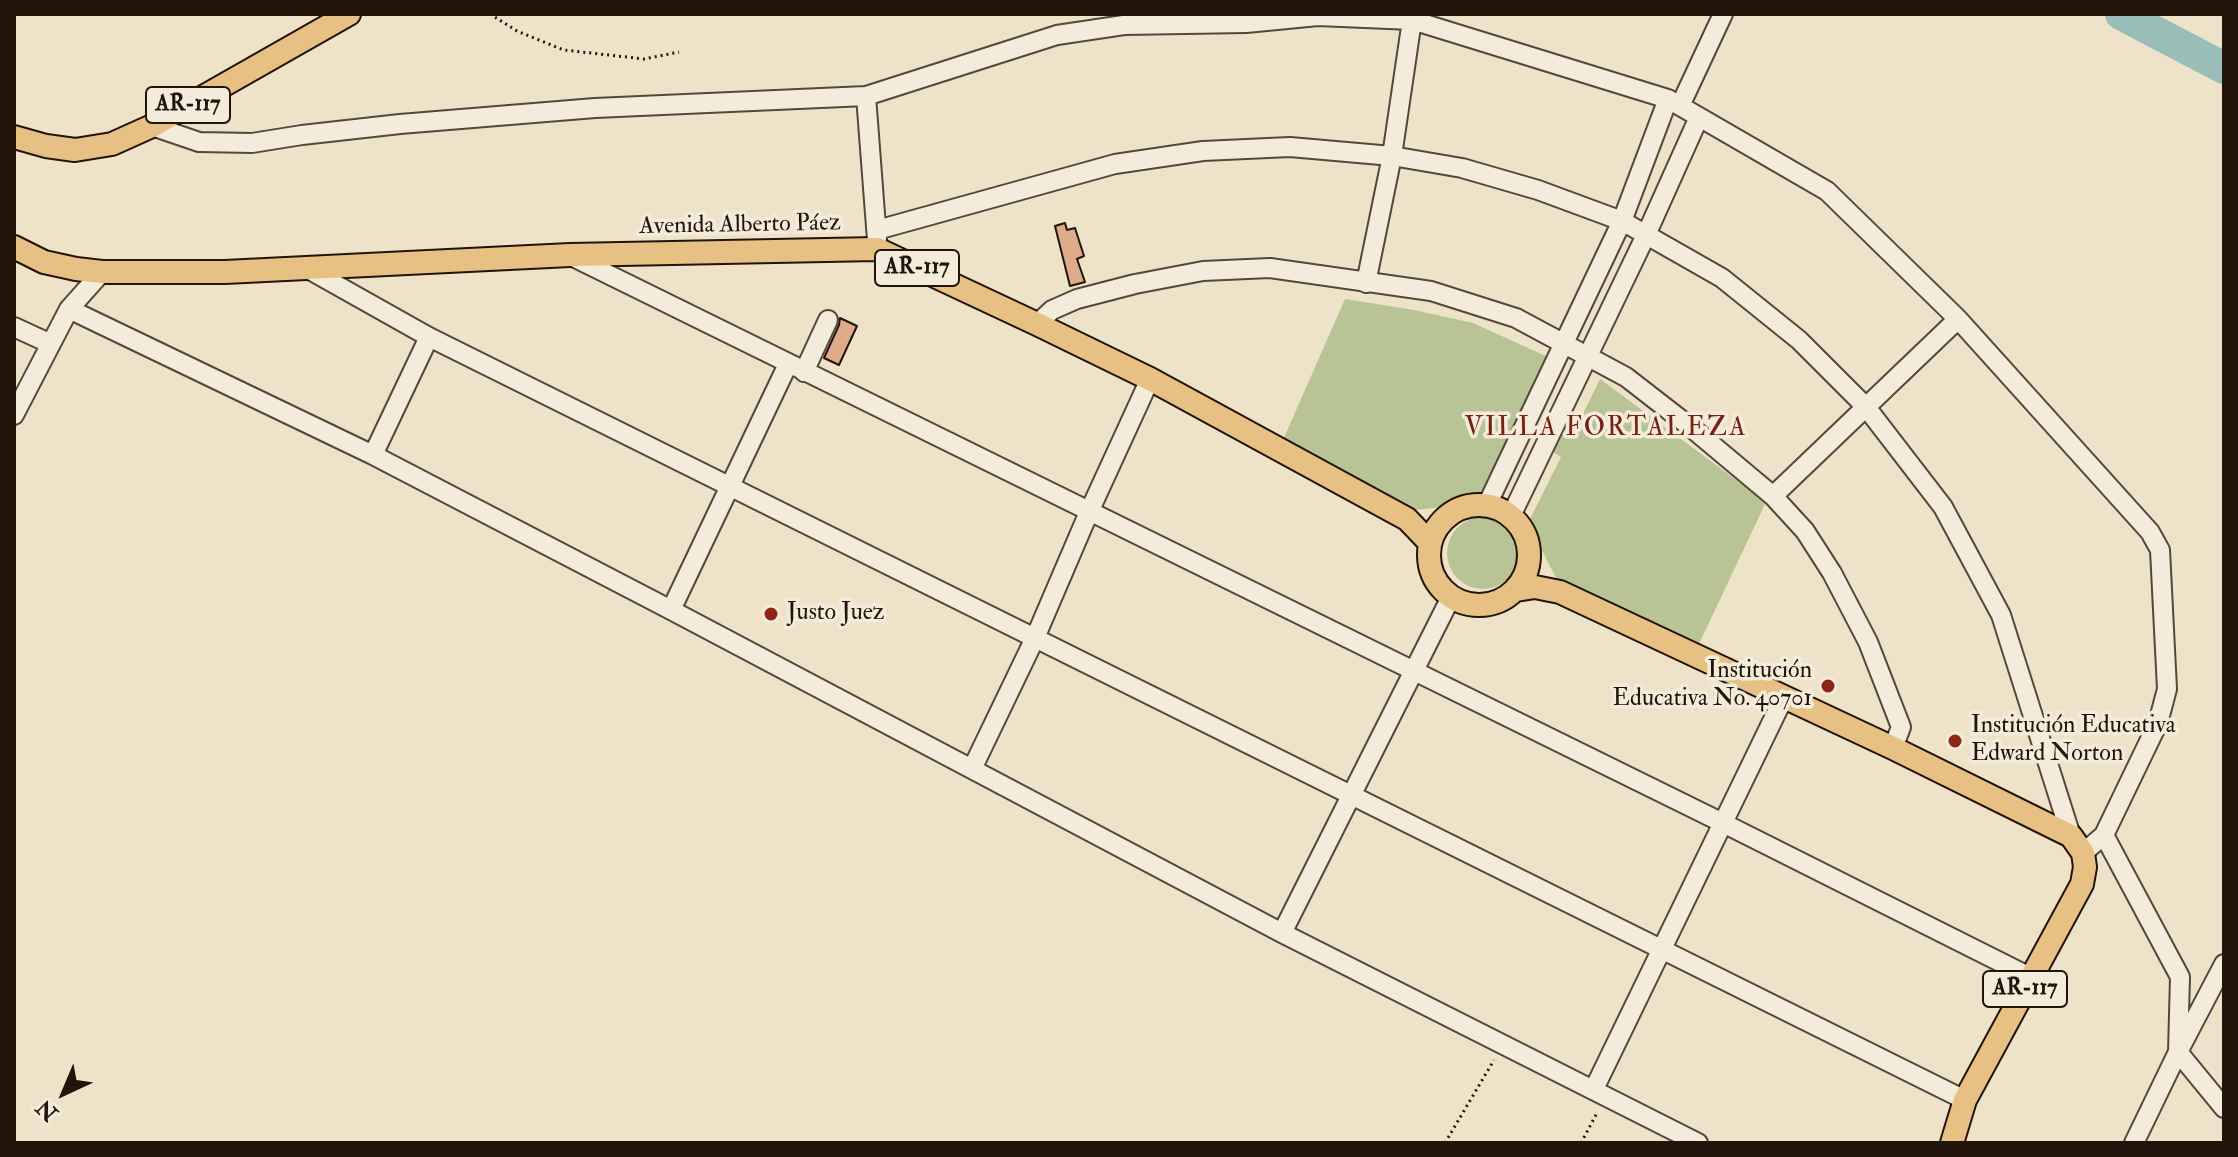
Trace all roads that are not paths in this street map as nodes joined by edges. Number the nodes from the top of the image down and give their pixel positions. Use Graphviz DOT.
graph roads {
  1 [pos="349,14"];
  2 [pos="1723,14"];
  3 [pos="1412,20"];
  4 [pos="866,96"];
  5 [pos="1674,103"];
  6 [pos="1699,117"];
  7 [pos="152,126"];
  8 [pos="14,137"];
  9 [pos="1392,156"];
  10 [pos="1622,221"];
  11 [pos="1646,235"];
  12 [pos="877,239"];
  13 [pos="14,247"];
  14 [pos="570,255"];
  15 [pos="308,269"];
  16 [pos="102,272"];
  17 [pos="1366,283"];
  18 [pos="69,309"];
  19 [pos="1958,319"];
  20 [pos="828,320"];
  21 [pos="1037,324"];
  22 [pos="14,327"];
  23 [pos="429,337"];
  24 [pos="51,344"];
  25 [pos="1565,344"];
  26 [pos="1588,355"];
  27 [pos="796,368"];
  28 [pos="1150,379"];
  29 [pos="1866,407"];
  30 [pos="14,415"];
  31 [pos="373,455"];
  32 [pos="728,486"];
  33 [pos="1773,496"];
  34 [pos="1487,505"];
  35 [pos="1089,512"];
  36 [pos="1511,516"];
  37 [pos="1407,519"];
  38 [pos="1441,522"];
  39 [pos="1430,543"];
  40 [pos="1530,557"];
  41 [pos="1516,590"];
  42 [pos="1560,592"];
  43 [pos="1451,597"];
  44 [pos="671,610"];
  45 [pos="1035,638"];
  46 [pos="1414,670"];
  47 [pos="1784,697"];
  48 [pos="1893,748"];
  49 [pos="972,769"];
  50 [pos="1351,795"];
  51 [pos="1723,823"];
  52 [pos="2104,835"];
  53 [pos="2077,845"];
  54 [pos="1282,933"];
  55 [pos="1661,949"];
  56 [pos="2224,964"];
  57 [pos="2032,978"];
  58 [pos="2178,1052"];
  59 [pos="1600,1092"];
  60 [pos="1965,1100"];
  61 [pos="2224,1108"];
  62 [pos="1698,1143"];
  63 [pos="1952,1143"];
  64 [pos="2134,1143"];
  1 -- 7 [label="main road, AR-117"];
  2 -- 5 [label="street"];
  3 -- 4 [label="street"];
  3 -- 5 [label="street"];
  3 -- 9 [label="street"];
  4 -- 7 [label="street"];
  4 -- 12 [label="street"];
  5 -- 6 [label="street"];
  5 -- 10 [label="street"];
  6 -- 11 [label="street"];
  6 -- 19 [label="street"];
  7 -- 8 [label="main road, AR-117"];
  9 -- 10 [label="street"];
  9 -- 12 [label="street"];
  9 -- 17 [label="street"];
  10 -- 11 [label="street"];
  10 -- 25 [label="street"];
  11 -- 26 [label="street"];
  11 -- 29 [label="street"];
  12 -- 14 [label="main road, Avenida Alberto Páez / AR-117"];
  12 -- 21 [label="main road, Avenida Alberto Páez / AR-117"];
  13 -- 16 [label="main road, Avenida Alberto Páez / AR-117"];
  14 -- 15 [label="main road, Avenida Alberto Páez / AR-117"];
  14 -- 27 [label="street"];
  15 -- 16 [label="main road, Avenida Alberto Páez / AR-117"];
  15 -- 23 [label="street"];
  16 -- 18 [label="street"];
  17 -- 21 [label="street"];
  17 -- 25 [label="street"];
  18 -- 24 [label="street"];
  18 -- 31 [label="street"];
  19 -- 29 [label="street"];
  19 -- 52 [label="street"];
  20 -- 27 [label="street"];
  21 -- 28 [label="main road, Avenida Alberto Páez / AR-117"];
  22 -- 24 [label="street"];
  23 -- 31 [label="street"];
  23 -- 32 [label="street"];
  24 -- 30 [label="street"];
  25 -- 26 [label="street"];
  25 -- 34 [label="street"];
  26 -- 33 [label="street"];
  26 -- 36 [label="street"];
  27 -- 32 [label="street"];
  27 -- 35 [label="street"];
  28 -- 35 [label="street"];
  28 -- 37 [label="main road, Avenida Alberto Páez / AR-117"];
  29 -- 33 [label="street"];
  29 -- 53 [label="street"];
  31 -- 44 [label="street"];
  32 -- 44 [label="street"];
  32 -- 45 [label="street"];
  33 -- 48 [label="street"];
  34 -- 36 [label="main road"];
  34 -- 38 [label="main road"];
  35 -- 45 [label="street"];
  35 -- 46 [label="street"];
  36 -- 40 [label="main road"];
  37 -- 38 [label="main road, Avenida Alberto Páez / AR-117"];
  37 -- 39 [label="main road, Avenida Alberto Páez / AR-117"];
  38 -- 39 [label="main road"];
  39 -- 43 [label="main road"];
  40 -- 41 [label="main road"];
  40 -- 42 [label="main road"];
  41 -- 42 [label="main road"];
  41 -- 43 [label="main road"];
  42 -- 47 [label="main road"];
  43 -- 46 [label="street"];
  44 -- 49 [label="street"];
  45 -- 49 [label="street"];
  45 -- 50 [label="street"];
  46 -- 50 [label="street"];
  46 -- 51 [label="street"];
  47 -- 48 [label="main road"];
  47 -- 51 [label="street"];
  48 -- 53 [label="main road"];
  49 -- 54 [label="street"];
  50 -- 54 [label="street"];
  50 -- 55 [label="street"];
  51 -- 55 [label="street"];
  51 -- 57 [label="street"];
  52 -- 53 [label="street"];
  52 -- 58 [label="street"];
  53 -- 57 [label="main road, AR-117"];
  54 -- 59 [label="street"];
  55 -- 59 [label="street"];
  55 -- 60 [label="street"];
  56 -- 58 [label="street"];
  57 -- 60 [label="main road, AR-117"];
  58 -- 61 [label="street"];
  58 -- 64 [label="street"];
  59 -- 62 [label="street"];
  60 -- 63 [label="main road, AR-117"];
}
